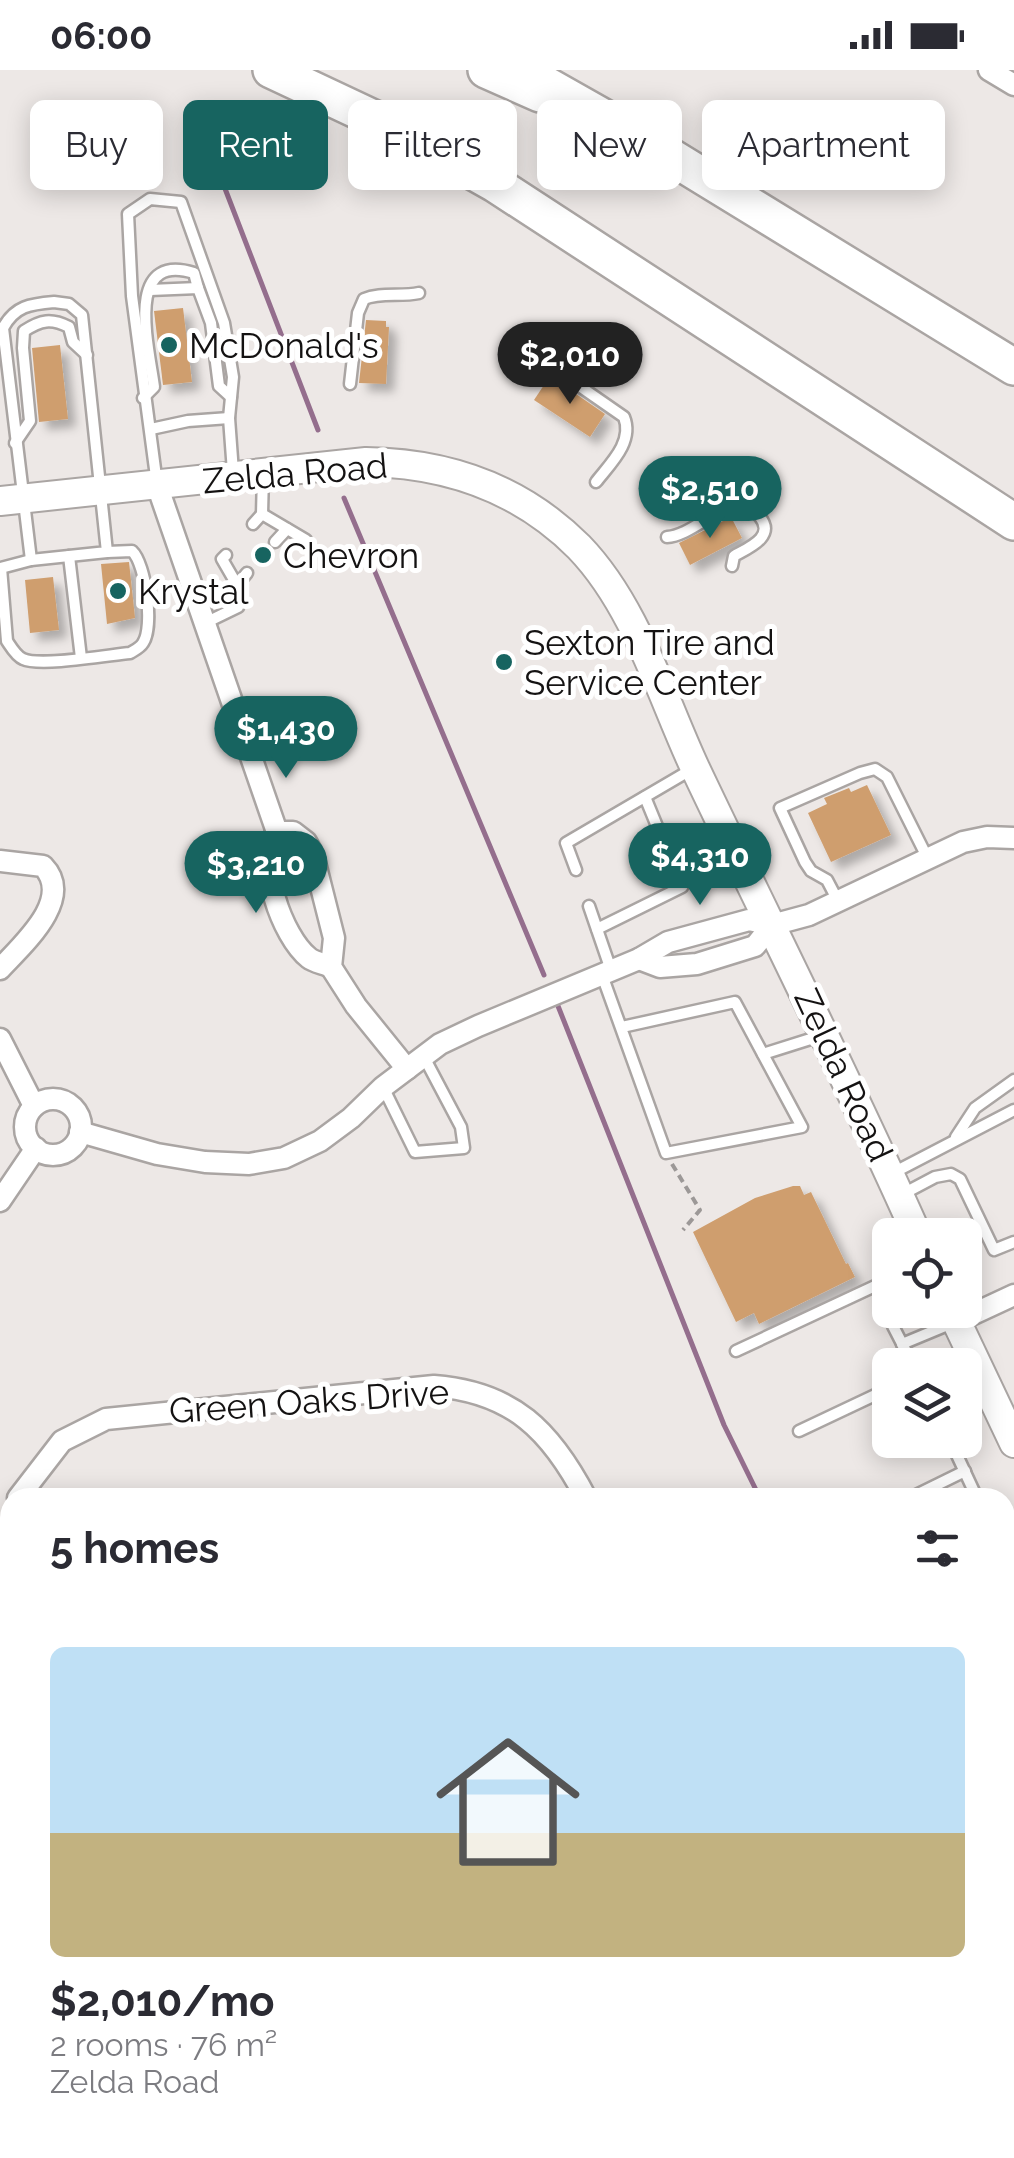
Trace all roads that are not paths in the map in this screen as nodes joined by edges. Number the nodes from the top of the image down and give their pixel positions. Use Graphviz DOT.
graph roads {
  1 [pos="270,70"];
  2 [pos="486,70"];
  3 [pos="520,70"];
  4 [pos="989,70"];
  5 [pos="1014,86"];
  6 [pos="554,100"];
  7 [pos="573,100"];
  8 [pos="682,164"];
  9 [pos="198,288"];
  10 [pos="150,290"];
  11 [pos="419,292"];
  12 [pos="87,356"];
  13 [pos="538,364"];
  14 [pos="1014,368"];
  15 [pos="350,384"];
  16 [pos="231,396"];
  17 [pos="144,398"];
  18 [pos="229,418"];
  19 [pos="151,429"];
  20 [pos="15,443"];
  21 [pos="263,474"];
  22 [pos="234,477"];
  23 [pos="596,482"];
  24 [pos="157,485"];
  25 [pos="100,492"];
  26 [pos="12,500"];
  27 [pos="262,514"];
  28 [pos="274,521"];
  29 [pos="1014,522"];
  30 [pos="253,524"];
  31 [pos="287,529"];
  32 [pos="264,533"];
  33 [pos="667,537"];
  34 [pos="306,540"];
  35 [pos="275,542"];
  36 [pos="108,552"];
  37 [pos="226,555"];
  38 [pos="70,556"];
  39 [pos="31,560"];
  40 [pos="732,566"];
  41 [pos="247,573"];
  42 [pos="237,585"];
  43 [pos="206,623"];
  44 [pos="81,658"];
  45 [pos="695,768"];
  46 [pos="645,798"];
  47 [pos="276,832"];
  48 [pos="1014,838"];
  49 [pos="928,859"];
  50 [pos="0,861"];
  51 [pos="576,870"];
  52 [pos="838,901"];
  53 [pos="589,906"];
  54 [pos="772,925"];
  55 [pos="596,928"];
  56 [pos="331,967"];
  57 [pos="0,969"];
  58 [pos="606,972"];
  59 [pos="622,1027"];
  60 [pos="825,1034"];
  61 [pos="0,1039"];
  62 [pos="764,1054"];
  63 [pos="415,1062"];
  64 [pos="1014,1080"];
  65 [pos="383,1086"];
  66 [pos="34,1106"];
  67 [pos="1014,1110"];
  68 [pos="80,1132"];
  69 [pos="956,1138"];
  70 [pos="36,1148"];
  71 [pos="895,1185"];
  72 [pos="0,1201"];
  73 [pos="910,1218"];
  74 [pos="1014,1242"];
  75 [pos="872,1287"];
  76 [pos="1014,1295"];
  77 [pos="982,1306"];
  78 [pos="894,1328"];
  79 [pos="932,1328"];
  80 [pos="961,1328"];
  81 [pos="902,1344"];
  82 [pos="904,1348"];
  83 [pos="736,1351"];
  84 [pos="872,1396"];
  85 [pos="1007,1412"];
  86 [pos="798,1431"];
  87 [pos="1014,1443"];
  88 [pos="958,1458"];
  89 [pos="964,1471"];
  90 [pos="26,1488"];
  91 [pos="580,1488"];
  92 [pos="930,1488"];
  93 [pos="972,1488"];
  1 -- 29 [label="highway"];
  2 -- 6 [label="highway"];
  3 -- 7 [label="highway"];
  4 -- 5 [label="street"];
  8 -- 14 [label="highway"];
  9 -- 10 [label="lane"];
  9 -- 10 [label="lane"];
  9 -- 16 [label="lane"];
  10 -- 17 [label="lane"];
  11 -- 15 [label="lane"];
  12 -- 20 [label="lane"];
  12 -- 20 [label="lane"];
  12 -- 25 [label="lane"];
  13 -- 23 [label="lane"];
  16 -- 17 [label="lane"];
  16 -- 18 [label="lane"];
  17 -- 19 [label="lane"];
  18 -- 19 [label="lane"];
  18 -- 22 [label="lane"];
  19 -- 24 [label="lane"];
  20 -- 26 [label="lane"];
  21 -- 22 [label="main road, Zelda Road"];
  21 -- 27 [label="lane"];
  21 -- 45 [label="main road, Zelda Road"];
  22 -- 24 [label="main road, Zelda Road"];
  24 -- 25 [label="main road, Zelda Road"];
  24 -- 43 [label="street"];
  25 -- 26 [label="main road, Zelda Road"];
  25 -- 36 [label="lane"];
  26 -- 39 [label="lane"];
  27 -- 28 [label="lane"];
  27 -- 30 [label="lane"];
  28 -- 31 [label="lane"];
  28 -- 32 [label="lane"];
  31 -- 34 [label="lane"];
  31 -- 35 [label="lane"];
  33 -- 40 [label="lane"];
  36 -- 38 [label="lane"];
  36 -- 44 [label="lane"];
  37 -- 42 [label="lane"];
  38 -- 39 [label="lane"];
  38 -- 44 [label="lane"];
  39 -- 44 [label="lane"];
  41 -- 42 [label="lane"];
  42 -- 43 [label="lane"];
  43 -- 47 [label="street"];
  45 -- 46 [label="lane"];
  45 -- 54 [label="main road, Zelda Road"];
  46 -- 51 [label="lane"];
  46 -- 55 [label="lane"];
  47 -- 56 [label="street"];
  47 -- 56 [label="street"];
  48 -- 49 [label="street"];
  49 -- 52 [label="street"];
  49 -- 52 [label="lane"];
  50 -- 57 [label="street"];
  52 -- 54 [label="street"];
  53 -- 55 [label="lane"];
  54 -- 58 [label="street"];
  54 -- 60 [label="main road, Zelda Road"];
  55 -- 58 [label="lane"];
  56 -- 63 [label="street"];
  58 -- 59 [label="lane"];
  58 -- 63 [label="street"];
  59 -- 62 [label="lane"];
  59 -- 62 [label="lane"];
  60 -- 62 [label="lane"];
  60 -- 71 [label="main road, Zelda Road"];
  61 -- 66 [label="street"];
  63 -- 65 [label="street"];
  63 -- 65 [label="lane"];
  64 -- 69 [label="lane"];
  65 -- 68 [label="street"];
  66 -- 68 [label="street"];
  66 -- 70 [label="street"];
  67 -- 69 [label="lane"];
  68 -- 70 [label="street"];
  69 -- 71 [label="lane"];
  70 -- 72 [label="street"];
  71 -- 73 [label="main road, Zelda Road"];
  71 -- 74 [label="lane"];
  75 -- 83 [label="lane"];
  76 -- 77 [label="street"];
  78 -- 81 [label="lane"];
  79 -- 81 [label="lane"];
  80 -- 85 [label="main road"];
  81 -- 82 [label="lane"];
  84 -- 86 [label="lane"];
  85 -- 87 [label="main road"];
  88 -- 89 [label="lane"];
  89 -- 92 [label="lane"];
  89 -- 93 [label="lane"];
  90 -- 91 [label="street, Green Oaks Drive"];
}
